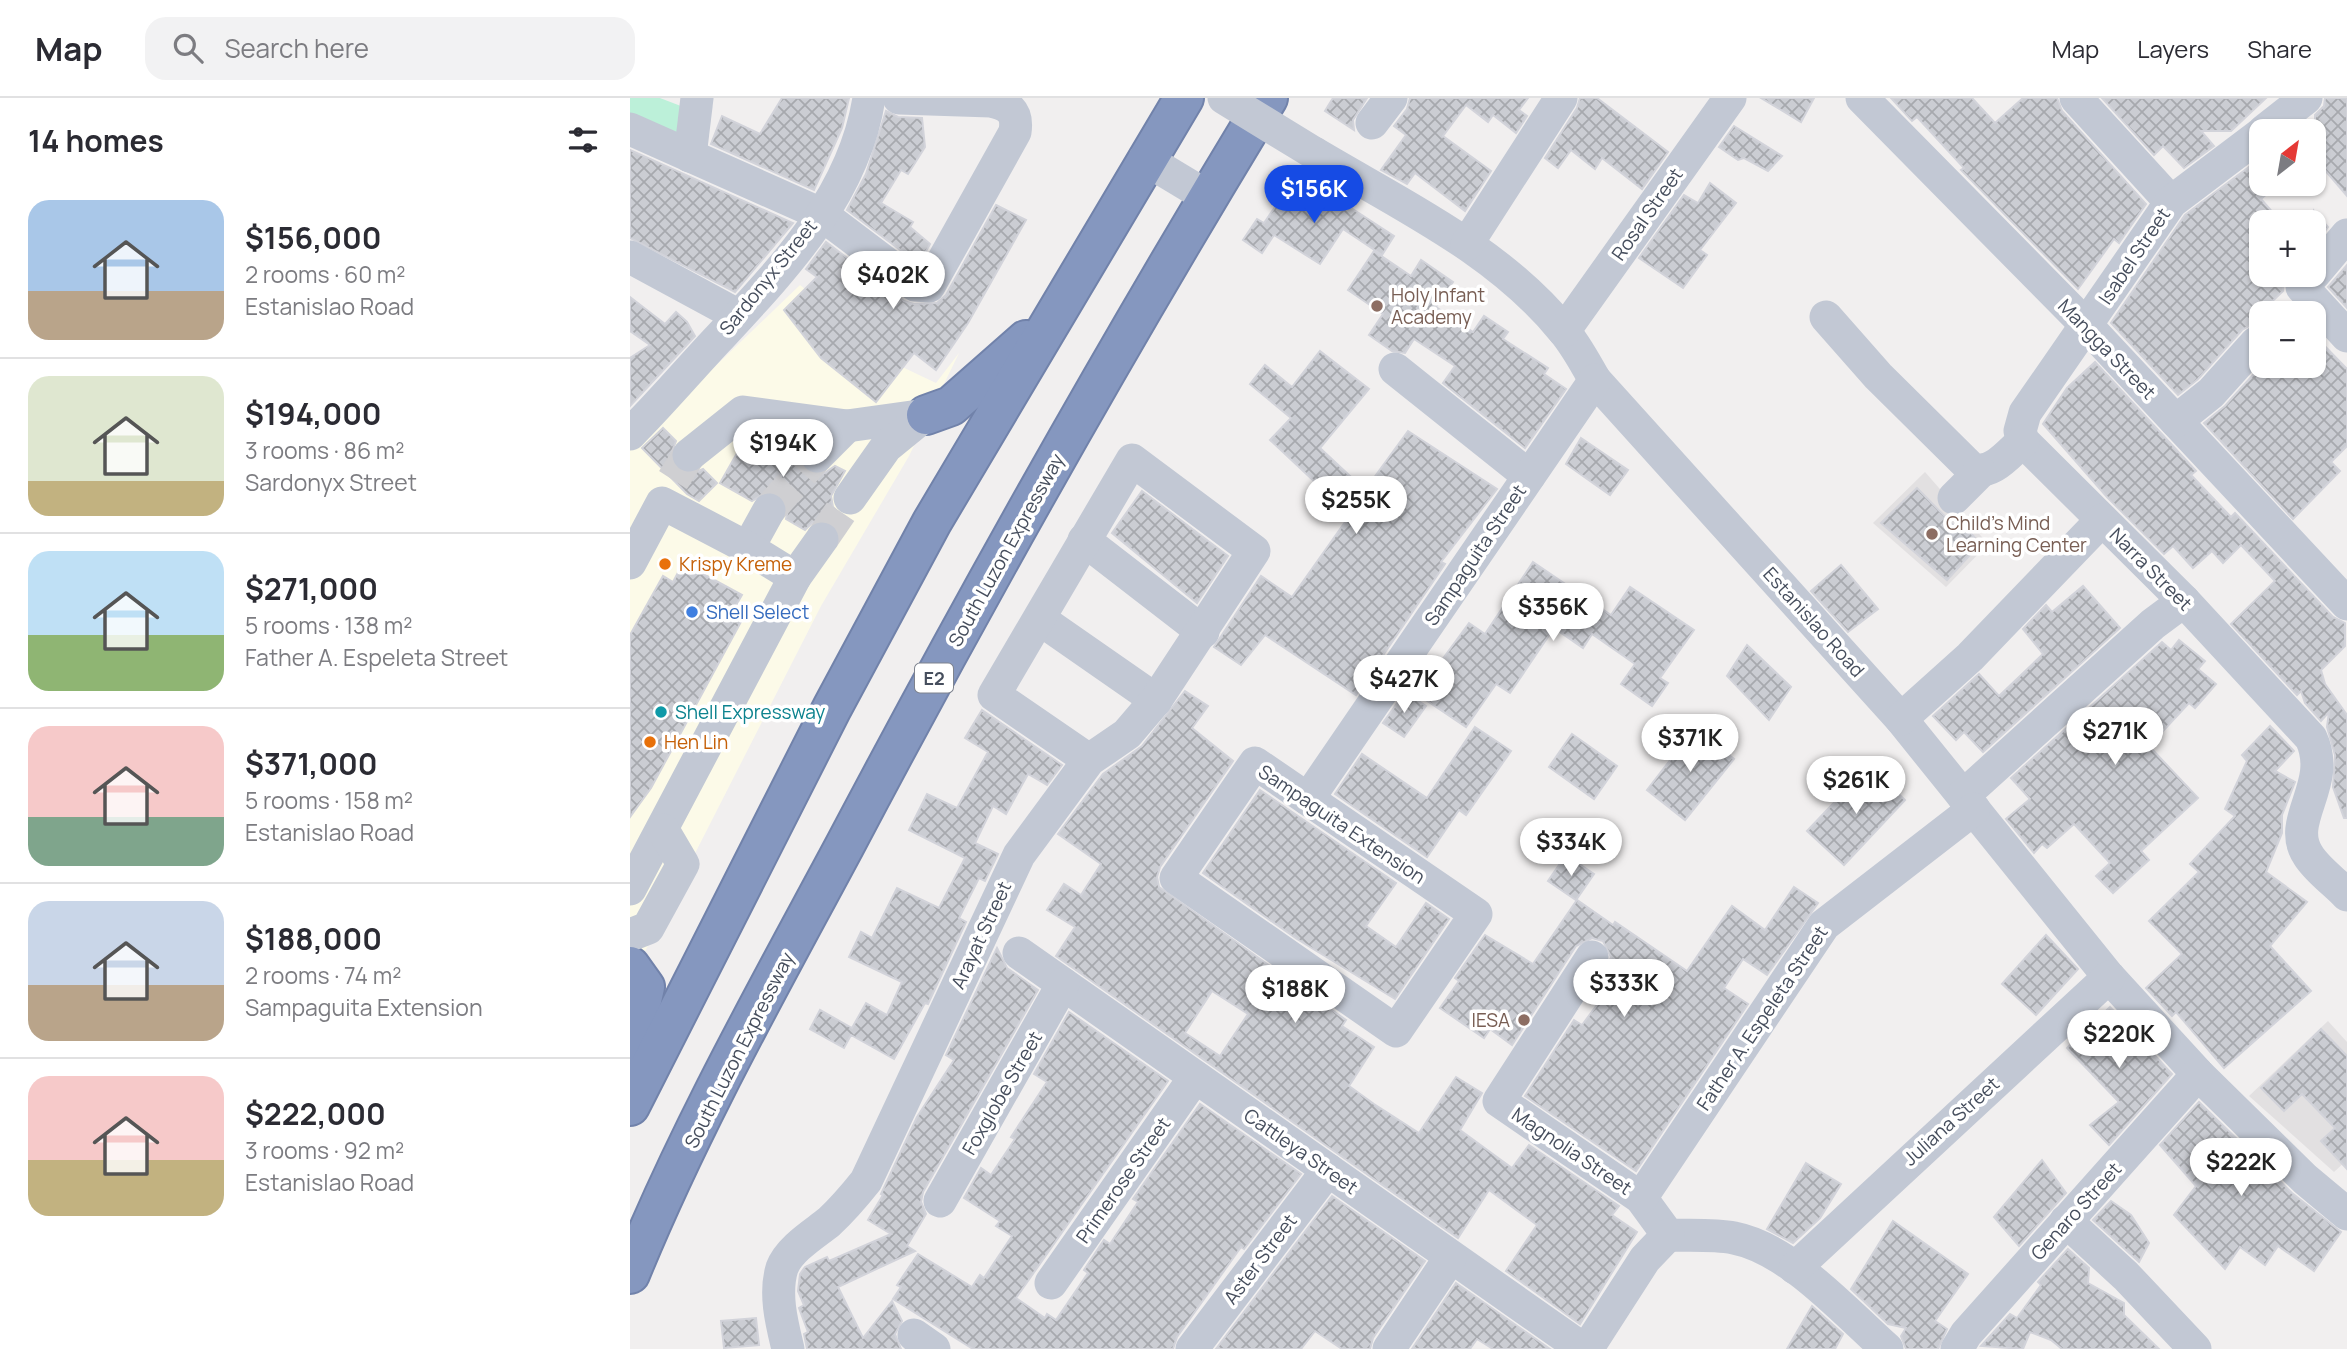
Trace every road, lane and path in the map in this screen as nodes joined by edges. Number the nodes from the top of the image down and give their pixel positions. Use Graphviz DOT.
graph roads {
  1 [pos="697,98"];
  2 [pos="869,98"];
  3 [pos="899,98"];
  4 [pos="1184,98"];
  5 [pos="1224,98"];
  6 [pos="1268,98"];
  7 [pos="1561,98"];
  8 [pos="1730,98"];
  9 [pos="1862,98"];
  10 [pos="2076,98"];
  11 [pos="2299,100"];
  12 [pos="2278,119"];
  13 [pos="630,129"];
  14 [pos="2249,144"];
  15 [pos="690,156"];
  16 [pos="1145,159"];
  17 [pos="1208,197"];
  18 [pos="2171,202"];
  19 [pos="821,214"];
  20 [pos="2347,235"];
  21 [pos="1467,244"];
  22 [pos="630,257"];
  23 [pos="2326,259"];
  24 [pos="2302,287"];
  25 [pos="1062,304"];
  26 [pos="739,316"];
  27 [pos="1826,317"];
  28 [pos="2087,326"];
  29 [pos="1564,331"];
  30 [pos="2347,336"];
  31 [pos="2249,351"];
  32 [pos="1395,369"];
  33 [pos="1595,380"];
  34 [pos="926,415"];
  35 [pos="2176,421"];
  36 [pos="847,426"];
  37 [pos="631,430"];
  38 [pos="2023,442"];
  39 [pos="817,456"];
  40 [pos="1980,472"];
  41 [pos="1529,476"];
  42 [pos="675,479"];
  43 [pos="850,498"];
  44 [pos="1954,498"];
  45 [pos="769,510"];
  46 [pos="2102,520"];
  47 [pos="822,539"];
  48 [pos="1084,540"];
  49 [pos="748,548"];
  50 [pos="630,563"];
  51 [pos="795,577"];
  52 [pos="2184,601"];
  53 [pos="2347,604"];
  54 [pos="1041,620"];
  55 [pos="1203,632"];
  56 [pos="1156,700"];
  57 [pos="1901,719"];
  58 [pos="1089,760"];
  59 [pos="1308,799"];
  60 [pos="1968,803"];
  61 [pos="663,830"];
  62 [pos="630,889"];
  63 [pos="2347,895"];
  64 [pos="630,935"];
  65 [pos="1018,953"];
  66 [pos="1592,957"];
  67 [pos="630,966"];
  68 [pos="2109,977"];
  69 [pos="1063,984"];
  70 [pos="630,1054"];
  71 [pos="2197,1074"];
  72 [pos="1195,1077"];
  73 [pos="630,1106"];
  74 [pos="1328,1170"];
  75 [pos="1641,1198"];
  76 [pos="940,1201"];
  77 [pos="2347,1214"];
  78 [pos="2066,1221"];
  79 [pos="1668,1235"];
  80 [pos="1450,1258"];
  81 [pos="1795,1268"];
  82 [pos="630,1274"];
  83 [pos="1051,1283"];
  84 [pos="788,1349"];
  85 [pos="1192,1349"];
  86 [pos="1389,1349"];
  87 [pos="1585,1349"];
  88 [pos="1887,1349"];
  89 [pos="1956,1349"];
  90 [pos="2195,1349"];
  1 -- 15 [label="street"];
  2 -- 19 [label="street, Sardonyx Street"];
  3 -- 19 [label="street"];
  4 -- 16 [label="highway"];
  5 -- 21 [label="street, Estanislao Road, bridge"];
  6 -- 17 [label="highway, South Luzon Expressway / E2"];
  7 -- 21 [label="street"];
  8 -- 29 [label="street, Rosal Street"];
  9 -- 28 [label="street, Mangga Street"];
  10 -- 18 [label="street"];
  11 -- 12 [label="street, Isabel Street"];
  13 -- 15 [label="street"];
  14 -- 18 [label="street, Isabel Street"];
  15 -- 19 [label="street"];
  16 -- 17 [label="street"];
  16 -- 25 [label="highway"];
  17 -- 82 [label="highway, South Luzon Expressway / E2"];
  18 -- 28 [label="street, Isabel Street"];
  19 -- 26 [label="street, Sardonyx Street"];
  20 -- 23 [label="street"];
  21 -- 29 [label="street, Estanislao Road"];
  22 -- 26 [label="street"];
  24 -- 30 [label="street"];
  25 -- 34 [label="highway"];
  25 -- 73 [label="highway"];
  26 -- 37 [label="street, Sardonyx Street"];
  27 -- 40 [label="street"];
  28 -- 35 [label="street, Mangga Street"];
  28 -- 38 [label="street, Isabel Street"];
  29 -- 33 [label="street, Estanislao Road"];
  31 -- 35 [label="street"];
  32 -- 41 [label="street"];
  33 -- 41 [label="street, Sampaguita Street"];
  33 -- 57 [label="street, Estanislao Road"];
  34 -- 36 [label="street"];
  34 -- 43 [label="street"];
  35 -- 53 [label="street, Mangga Street"];
  36 -- 39 [label="street"];
  36 -- 42 [label="street"];
  38 -- 40 [label="street"];
  38 -- 46 [label="street, Narra Street"];
  40 -- 44 [label="street"];
  41 -- 59 [label="street, Sampaguita Street"];
  42 -- 49 [label="street"];
  42 -- 50 [label="street"];
  45 -- 49 [label="street"];
  46 -- 52 [label="street, Narra Street"];
  46 -- 57 [label="street"];
  47 -- 51 [label="street"];
  48 -- 54 [label="street"];
  48 -- 55 [label="street"];
  48 -- 55 [label="street, Arayat Street"];
  49 -- 51 [label="street"];
  51 -- 61 [label="street"];
  52 -- 60 [label="street, Father A. Espeleta Street"];
  52 -- 63 [label="street, Narra Street"];
  54 -- 56 [label="street"];
  54 -- 58 [label="street"];
  55 -- 56 [label="street, Arayat Street"];
  56 -- 58 [label="street, Arayat Street"];
  57 -- 60 [label="street, Estanislao Road"];
  58 -- 84 [label="street, Arayat Street"];
  59 -- 59 [label="street, Sampaguita Extension"];
  60 -- 68 [label="street, Estanislao Road"];
  60 -- 75 [label="street, Father A. Espeleta Street"];
  61 -- 62 [label="street"];
  61 -- 64 [label="street"];
  65 -- 69 [label="street, Cattleya Street"];
  66 -- 75 [label="street, Magnolia Street"];
  67 -- 70 [label="highway"];
  68 -- 71 [label="street, Estanislao Road"];
  68 -- 81 [label="street, Juliana Street"];
  69 -- 72 [label="street, Cattleya Street"];
  69 -- 76 [label="street, Foxglobe Street"];
  71 -- 77 [label="street, Estanislao Road"];
  71 -- 78 [label="street, Genaro Street"];
  72 -- 74 [label="street, Cattleya Street"];
  72 -- 83 [label="street, Primerose Street"];
  74 -- 80 [label="street, Cattleya Street"];
  74 -- 85 [label="street, Aster Street"];
  75 -- 79 [label="street, Magnolia Street"];
  78 -- 89 [label="street, Genaro Street"];
  78 -- 90 [label="street"];
  79 -- 81 [label="street"];
  79 -- 87 [label="street"];
  80 -- 86 [label="street"];
  80 -- 87 [label="street, Cattleya Street"];
  81 -- 88 [label="street"];
}
